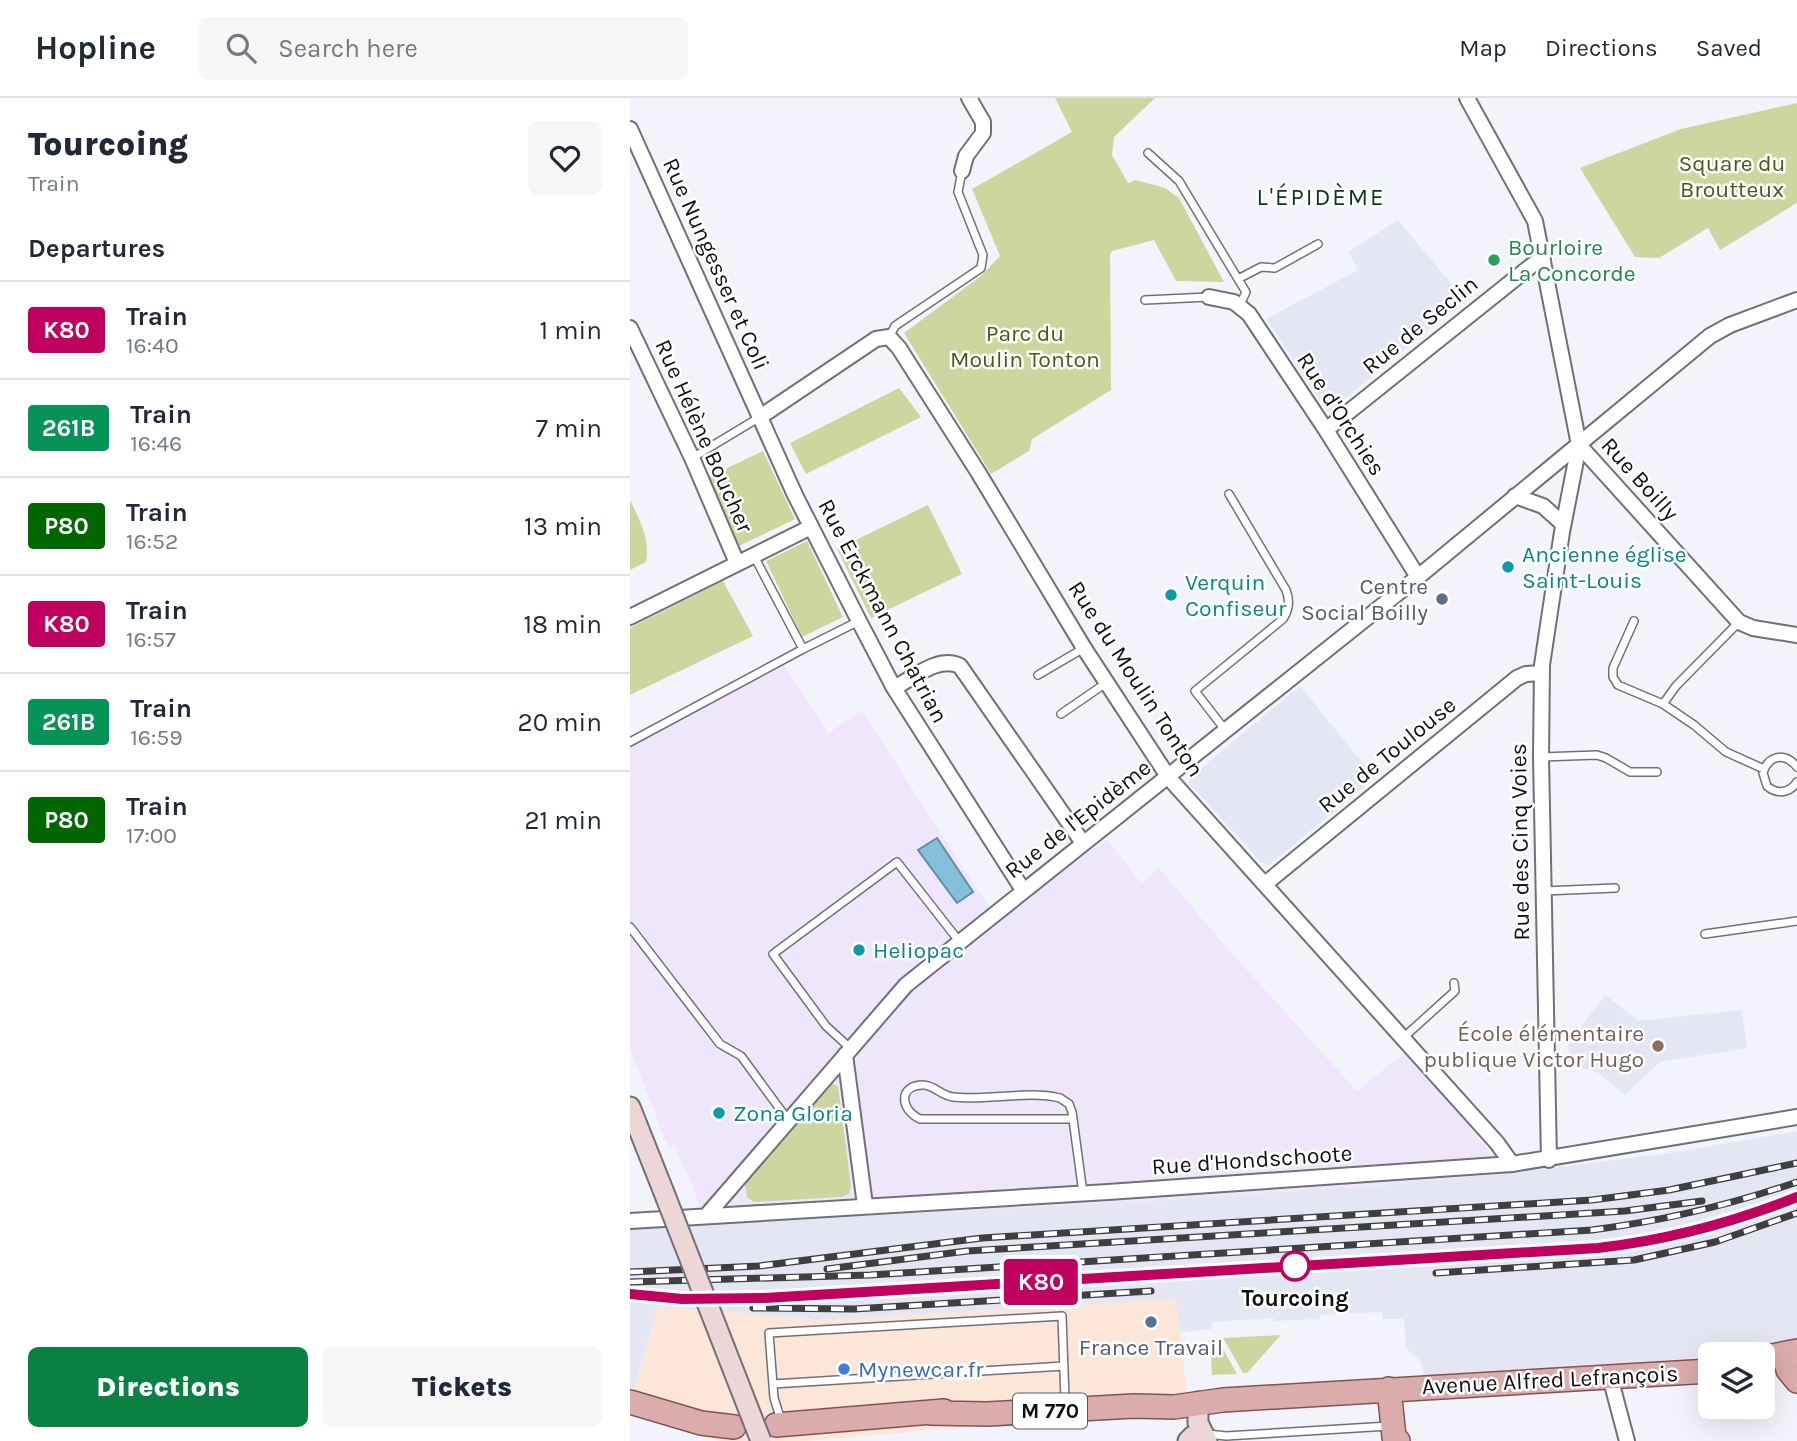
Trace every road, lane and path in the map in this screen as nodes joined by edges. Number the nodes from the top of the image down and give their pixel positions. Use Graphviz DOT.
graph roads {
  1 [pos="969,98"];
  2 [pos="1467,98"];
  3 [pos="630,129"];
  4 [pos="1148,153"];
  5 [pos="962,171"];
  6 [pos="1318,244"];
  7 [pos="1544,258"];
  8 [pos="1238,279"];
  9 [pos="1209,297"];
  10 [pos="1145,300"];
  11 [pos="1797,300"];
  12 [pos="1240,305"];
  13 [pos="630,328"];
  14 [pos="889,337"];
  15 [pos="760,417"];
  16 [pos="1326,430"];
  17 [pos="1579,445"];
  18 [pos="692,458"];
  19 [pos="1229,494"];
  20 [pos="1515,496"];
  21 [pos="1563,524"];
  22 [pos="811,527"];
  23 [pos="754,555"];
  24 [pos="737,563"];
  25 [pos="1419,577"];
  26 [pos="630,617"];
  27 [pos="859,621"];
  28 [pos="1634,621"];
  29 [pos="1739,622"];
  30 [pos="1797,635"];
  31 [pos="1084,648"];
  32 [pos="803,649"];
  33 [pos="1541,673"];
  34 [pos="1038,675"];
  35 [pos="1107,682"];
  36 [pos="894,688"];
  37 [pos="1663,704"];
  38 [pos="1061,714"];
  39 [pos="1227,731"];
  40 [pos="630,743"];
  41 [pos="1541,757"];
  42 [pos="1797,767"];
  43 [pos="1764,769"];
  44 [pos="1657,772"];
  45 [pos="1169,778"];
  46 [pos="1797,782"];
  47 [pos="1083,843"];
  48 [pos="1265,884"];
  49 [pos="1615,888"];
  50 [pos="1023,890"];
  51 [pos="1544,891"];
  52 [pos="1797,921"];
  53 [pos="630,927"];
  54 [pos="1705,934"];
  55 [pos="959,941"];
  56 [pos="1454,983"];
  57 [pos="1403,1038"];
  58 [pos="848,1051"];
  59 [pos="630,1107"];
  60 [pos="1797,1117"];
  61 [pos="1073,1119"];
  62 [pos="789,1121"];
  63 [pos="1549,1160"];
  64 [pos="1512,1164"];
  65 [pos="1083,1194"];
  66 [pos="865,1205"];
  67 [pos="708,1215"];
  68 [pos="630,1221"];
  69 [pos="1064,1366"];
  70 [pos="1698,1372"];
  71 [pos="1610,1377"];
  72 [pos="773,1384"];
  73 [pos="1389,1389"];
  74 [pos="1065,1399"];
  75 [pos="630,1402"];
  76 [pos="1198,1402"];
  77 [pos="931,1413"];
  78 [pos="734,1427"];
  79 [pos="773,1430"];
  80 [pos="1395,1433"];
  81 [pos="1199,1439"];
  82 [pos="1417,1441"];
  83 [pos="1627,1441"];
  1 -- 5 [label="street"];
  2 -- 7 [label="street, Rue des Cinq Voies"];
  3 -- 15 [label="street, Rue Nungesser et Coli"];
  4 -- 8 [label="lane"];
  5 -- 14 [label="lane"];
  6 -- 8 [label="lane"];
  7 -- 16 [label="street, Rue de Seclin"];
  7 -- 17 [label="street, Rue des Cinq Voies"];
  8 -- 12 [label="lane"];
  9 -- 10 [label="lane"];
  9 -- 12 [label="street"];
  11 -- 17 [label="street, Rue de l'Epidème"];
  12 -- 16 [label="street, Rue d'Orchies"];
  13 -- 18 [label="street, Rue Hélène Boucher"];
  14 -- 15 [label="street"];
  14 -- 31 [label="street, Rue du Moulin Tonton"];
  15 -- 18 [label="lane"];
  15 -- 22 [label="street, Rue Erckmann Chatrian"];
  16 -- 25 [label="street, Rue d'Orchies"];
  17 -- 20 [label="street, Rue de l'Epidème"];
  17 -- 21 [label="street, Rue des Cinq Voies"];
  17 -- 29 [label="street, Rue Boilly"];
  18 -- 24 [label="street, Rue Hélène Boucher"];
  19 -- 39 [label="lane"];
  20 -- 21 [label="street"];
  20 -- 25 [label="street, Rue de l'Epidème"];
  21 -- 33 [label="street, Rue des Cinq Voies"];
  22 -- 23 [label="street"];
  22 -- 27 [label="street, Rue Erckmann Chatrian"];
  23 -- 24 [label="street"];
  23 -- 32 [label="lane"];
  24 -- 26 [label="street"];
  25 -- 39 [label="street, Rue de l'Epidème"];
  27 -- 32 [label="lane"];
  27 -- 36 [label="street, Rue Erckmann Chatrian"];
  28 -- 37 [label="lane"];
  29 -- 30 [label="street"];
  29 -- 37 [label="lane"];
  31 -- 34 [label="lane"];
  31 -- 35 [label="street, Rue du Moulin Tonton"];
  32 -- 40 [label="lane"];
  33 -- 41 [label="street, Rue des Cinq Voies"];
  33 -- 48 [label="street, Rue de Toulouse"];
  35 -- 38 [label="lane"];
  35 -- 45 [label="street, Rue du Moulin Tonton"];
  36 -- 47 [label="street"];
  36 -- 50 [label="street, Rue Erckmann Chatrian"];
  37 -- 43 [label="lane"];
  39 -- 45 [label="street, Rue de l'Epidème"];
  41 -- 44 [label="lane"];
  41 -- 51 [label="street, Rue des Cinq Voies"];
  42 -- 43 [label="lane"];
  43 -- 46 [label="lane"];
  45 -- 47 [label="street, Rue de l'Epidème"];
  45 -- 48 [label="street, Rue du Moulin Tonton"];
  47 -- 50 [label="street, Rue de l'Epidème"];
  48 -- 57 [label="street, Rue du Moulin Tonton"];
  49 -- 51 [label="lane"];
  50 -- 55 [label="street, Rue de l'Epidème"];
  51 -- 63 [label="street, Rue des Cinq Voies"];
  52 -- 54 [label="lane"];
  53 -- 62 [label="lane"];
  55 -- 58 [label="street, Rue de l'Epidème"];
  55 -- 58 [label="lane"];
  56 -- 57 [label="lane"];
  57 -- 64 [label="street, Rue du Moulin Tonton"];
  58 -- 62 [label="street, Rue de l'Epidème"];
  58 -- 66 [label="street"];
  59 -- 79 [label="main road, bridge"];
  60 -- 63 [label="street, Rue d'Hondschoote"];
  61 -- 61 [label="lane"];
  61 -- 65 [label="lane"];
  62 -- 67 [label="street, Rue de l'Epidème"];
  63 -- 64 [label="street, Rue d'Hondschoote"];
  64 -- 65 [label="street, Rue d'Hondschoote"];
  65 -- 66 [label="street, Rue d'Hondschoote"];
  66 -- 67 [label="street, Rue d'Hondschoote"];
  67 -- 68 [label="street, Rue d'Hondschoote"];
  69 -- 72 [label="lane"];
  69 -- 72 [label="lane"];
  69 -- 74 [label="lane"];
  70 -- 71 [label="main road, Avenue Alfred Lefrançois / M 770"];
  71 -- 73 [label="main road, Avenue Alfred Lefrançois / M 770"];
  71 -- 83 [label="street"];
  72 -- 79 [label="lane"];
  73 -- 76 [label="main road, M 770"];
  73 -- 80 [label="main road"];
  74 -- 76 [label="main road, M 770"];
  74 -- 77 [label="main road, M 770"];
  75 -- 78 [label="main road"];
  76 -- 77 [label="main road, M 770"];
  76 -- 81 [label="main road"];
  77 -- 79 [label="main road, M 770"];
  80 -- 81 [label="lane"];
  80 -- 82 [label="main road"];
}
